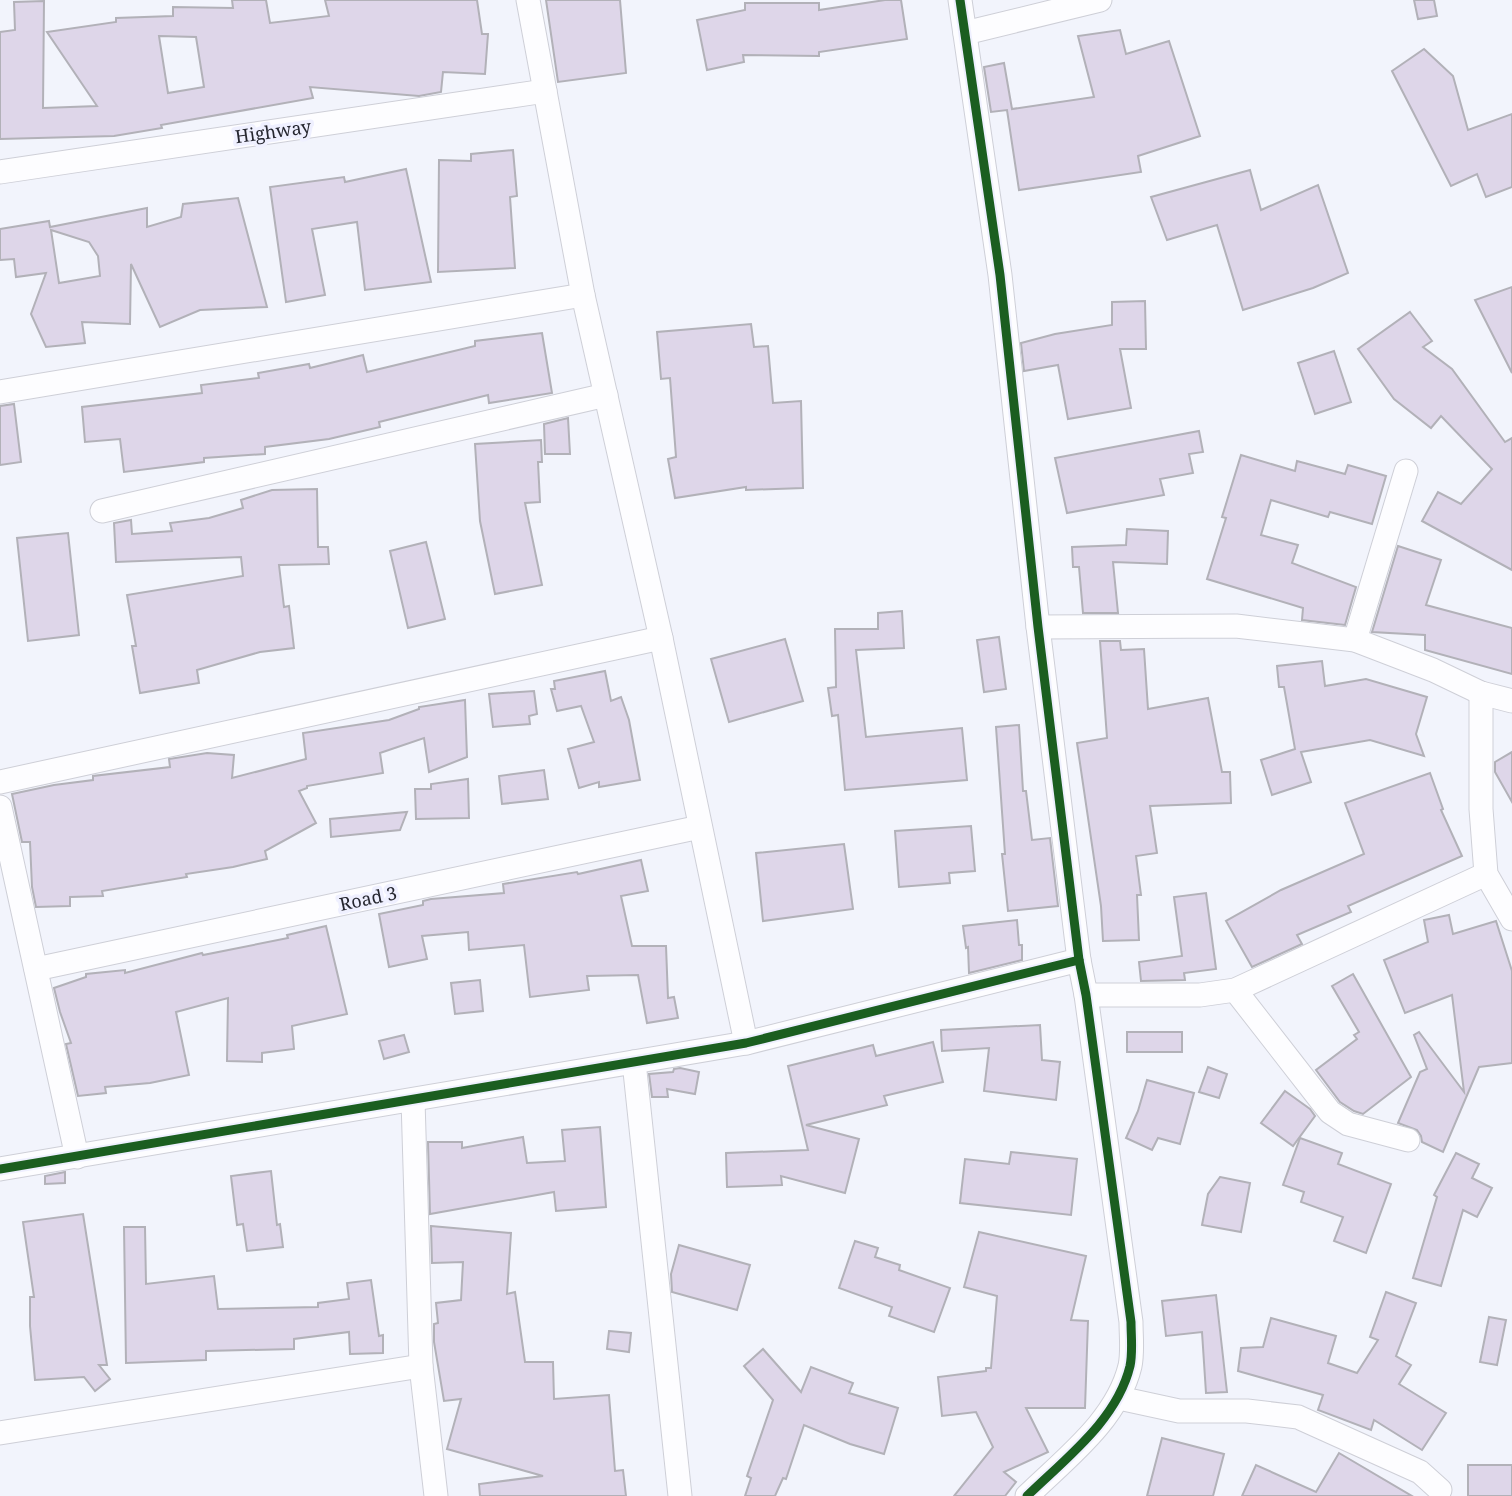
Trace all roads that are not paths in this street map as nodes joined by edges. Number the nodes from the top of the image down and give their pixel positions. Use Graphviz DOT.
graph roads {
  1 [pos="528,0"];
  2 [pos="960,0"];
  3 [pos="1100,0"];
  4 [pos="965,33"];
  5 [pos="545,91"];
  6 [pos="0,172"];
  7 [pos="583,295"];
  8 [pos="0,392"];
  9 [pos="606,395"];
  10 [pos="1406,471"];
  11 [pos="102,511"];
  12 [pos="1038,626"];
  13 [pos="661,638"];
  14 [pos="1355,640"];
  15 [pos="1480,693"];
  16 [pos="1512,701"];
  17 [pos="0,782"];
  18 [pos="0,807"];
  19 [pos="700,827"];
  20 [pos="1486,874"];
  21 [pos="1512,919"];
  22 [pos="1079,960"];
  23 [pos="36,969"];
  24 [pos="1235,990"];
  25 [pos="1086,995"];
  26 [pos="746,1043"];
  27 [pos="634,1062"];
  28 [pos="413,1100"];
  29 [pos="1408,1140"];
  30 [pos="76,1157"];
  31 [pos="0,1169"];
  32 [pos="421,1366"];
  33 [pos="1119,1398"];
  34 [pos="0,1433"];
  35 [pos="1440,1490"];
  36 [pos="436,1496"];
  37 [pos="680,1496"];
  38 [pos="1027,1496"];
  1 -- 5 [label="street"];
  2 -- 4 [label="street"];
  3 -- 4 [label="street"];
  4 -- 12 [label="street"];
  5 -- 6 [label="street, Highway"];
  5 -- 7 [label="street"];
  7 -- 8 [label="street"];
  7 -- 9 [label="street"];
  9 -- 11 [label="street"];
  9 -- 13 [label="street"];
  10 -- 14 [label="street"];
  12 -- 14 [label="street"];
  12 -- 22 [label="street"];
  13 -- 17 [label="street"];
  13 -- 19 [label="street"];
  14 -- 15 [label="street"];
  15 -- 16 [label="street"];
  15 -- 20 [label="street"];
  18 -- 23 [label="street"];
  19 -- 23 [label="street, Road 3"];
  19 -- 26 [label="street"];
  20 -- 21 [label="street"];
  20 -- 24 [label="street"];
  22 -- 25 [label="street"];
  22 -- 26 [label="street"];
  23 -- 30 [label="street"];
  24 -- 25 [label="street"];
  24 -- 29 [label="street"];
  25 -- 33 [label="street"];
  26 -- 27 [label="street"];
  27 -- 28 [label="street"];
  27 -- 37 [label="street"];
  28 -- 30 [label="street"];
  28 -- 32 [label="street"];
  30 -- 31 [label="street"];
  32 -- 34 [label="street"];
  32 -- 36 [label="street"];
  33 -- 35 [label="street"];
  33 -- 38 [label="street"];
}
